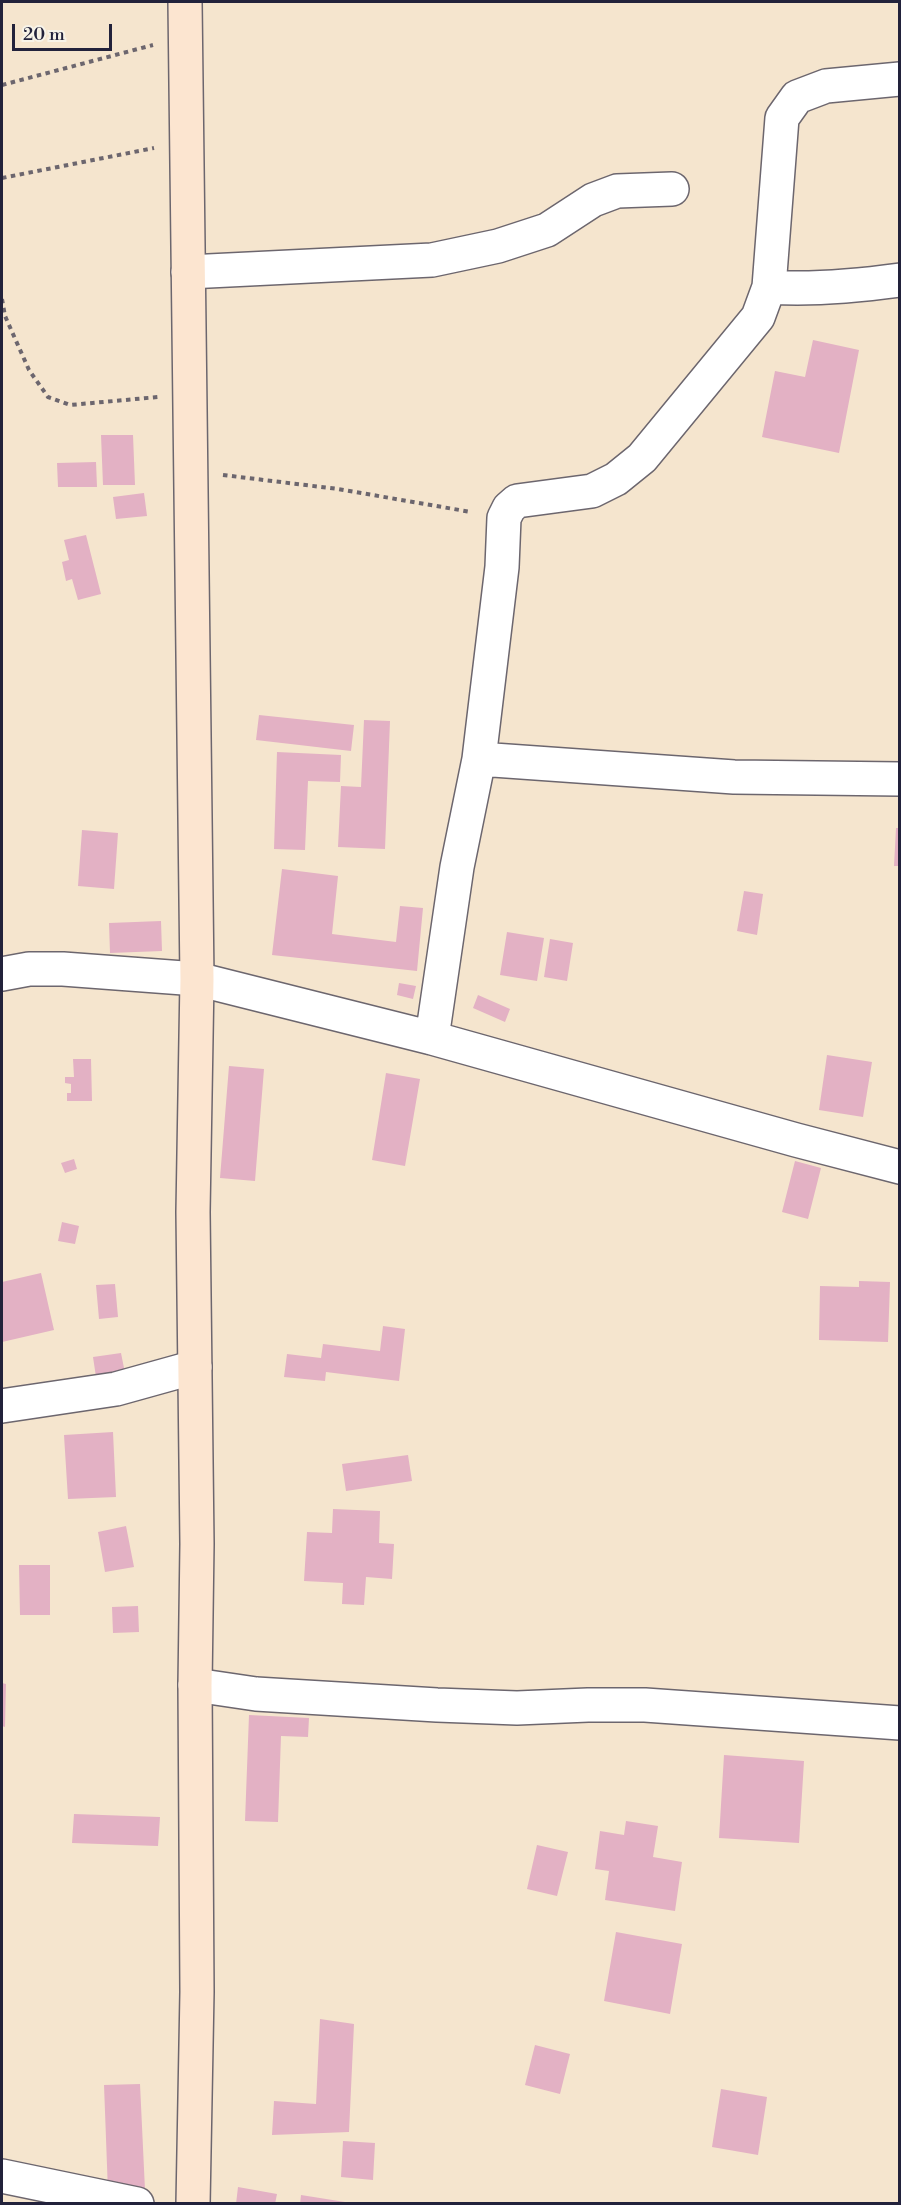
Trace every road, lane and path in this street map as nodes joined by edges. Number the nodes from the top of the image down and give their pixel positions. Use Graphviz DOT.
graph roads {
  1 [pos="185,2"];
  2 [pos="186,37"];
  3 [pos="900,79"];
  4 [pos="2,85"];
  5 [pos="187,142"];
  6 [pos="2,178"];
  7 [pos="672,189"];
  8 [pos="188,272"];
  9 [pos="900,280"];
  10 [pos="769,287"];
  11 [pos="2,299"];
  12 [pos="190,394"];
  13 [pos="190,471"];
  14 [pos="504,518"];
  15 [pos="480,759"];
  16 [pos="900,779"];
  17 [pos="2,974"];
  18 [pos="197,979"];
  19 [pos="432,1038"];
  20 [pos="900,1167"];
  21 [pos="195,1367"];
  22 [pos="2,1406"];
  23 [pos="195,1685"];
  24 [pos="900,1723"];
  25 [pos="2,2176"];
  26 [pos="137,2204"];
  27 [pos="193,2204"];
  1 -- 2 [label="street"];
  2 -- 4 [label="path"];
  2 -- 5 [label="street"];
  3 -- 10 [label="street"];
  5 -- 6 [label="path"];
  5 -- 8 [label="street"];
  7 -- 8 [label="street"];
  8 -- 12 [label="street"];
  9 -- 10 [label="street"];
  10 -- 14 [label="street"];
  11 -- 12 [label="path"];
  12 -- 13 [label="street"];
  13 -- 14 [label="path"];
  13 -- 18 [label="street"];
  14 -- 15 [label="street"];
  15 -- 16 [label="street"];
  15 -- 19 [label="street"];
  17 -- 18 [label="street"];
  18 -- 19 [label="street"];
  18 -- 21 [label="street"];
  19 -- 20 [label="street"];
  21 -- 22 [label="street"];
  21 -- 23 [label="street"];
  23 -- 24 [label="street"];
  23 -- 27 [label="street"];
  25 -- 26 [label="street"];
}
